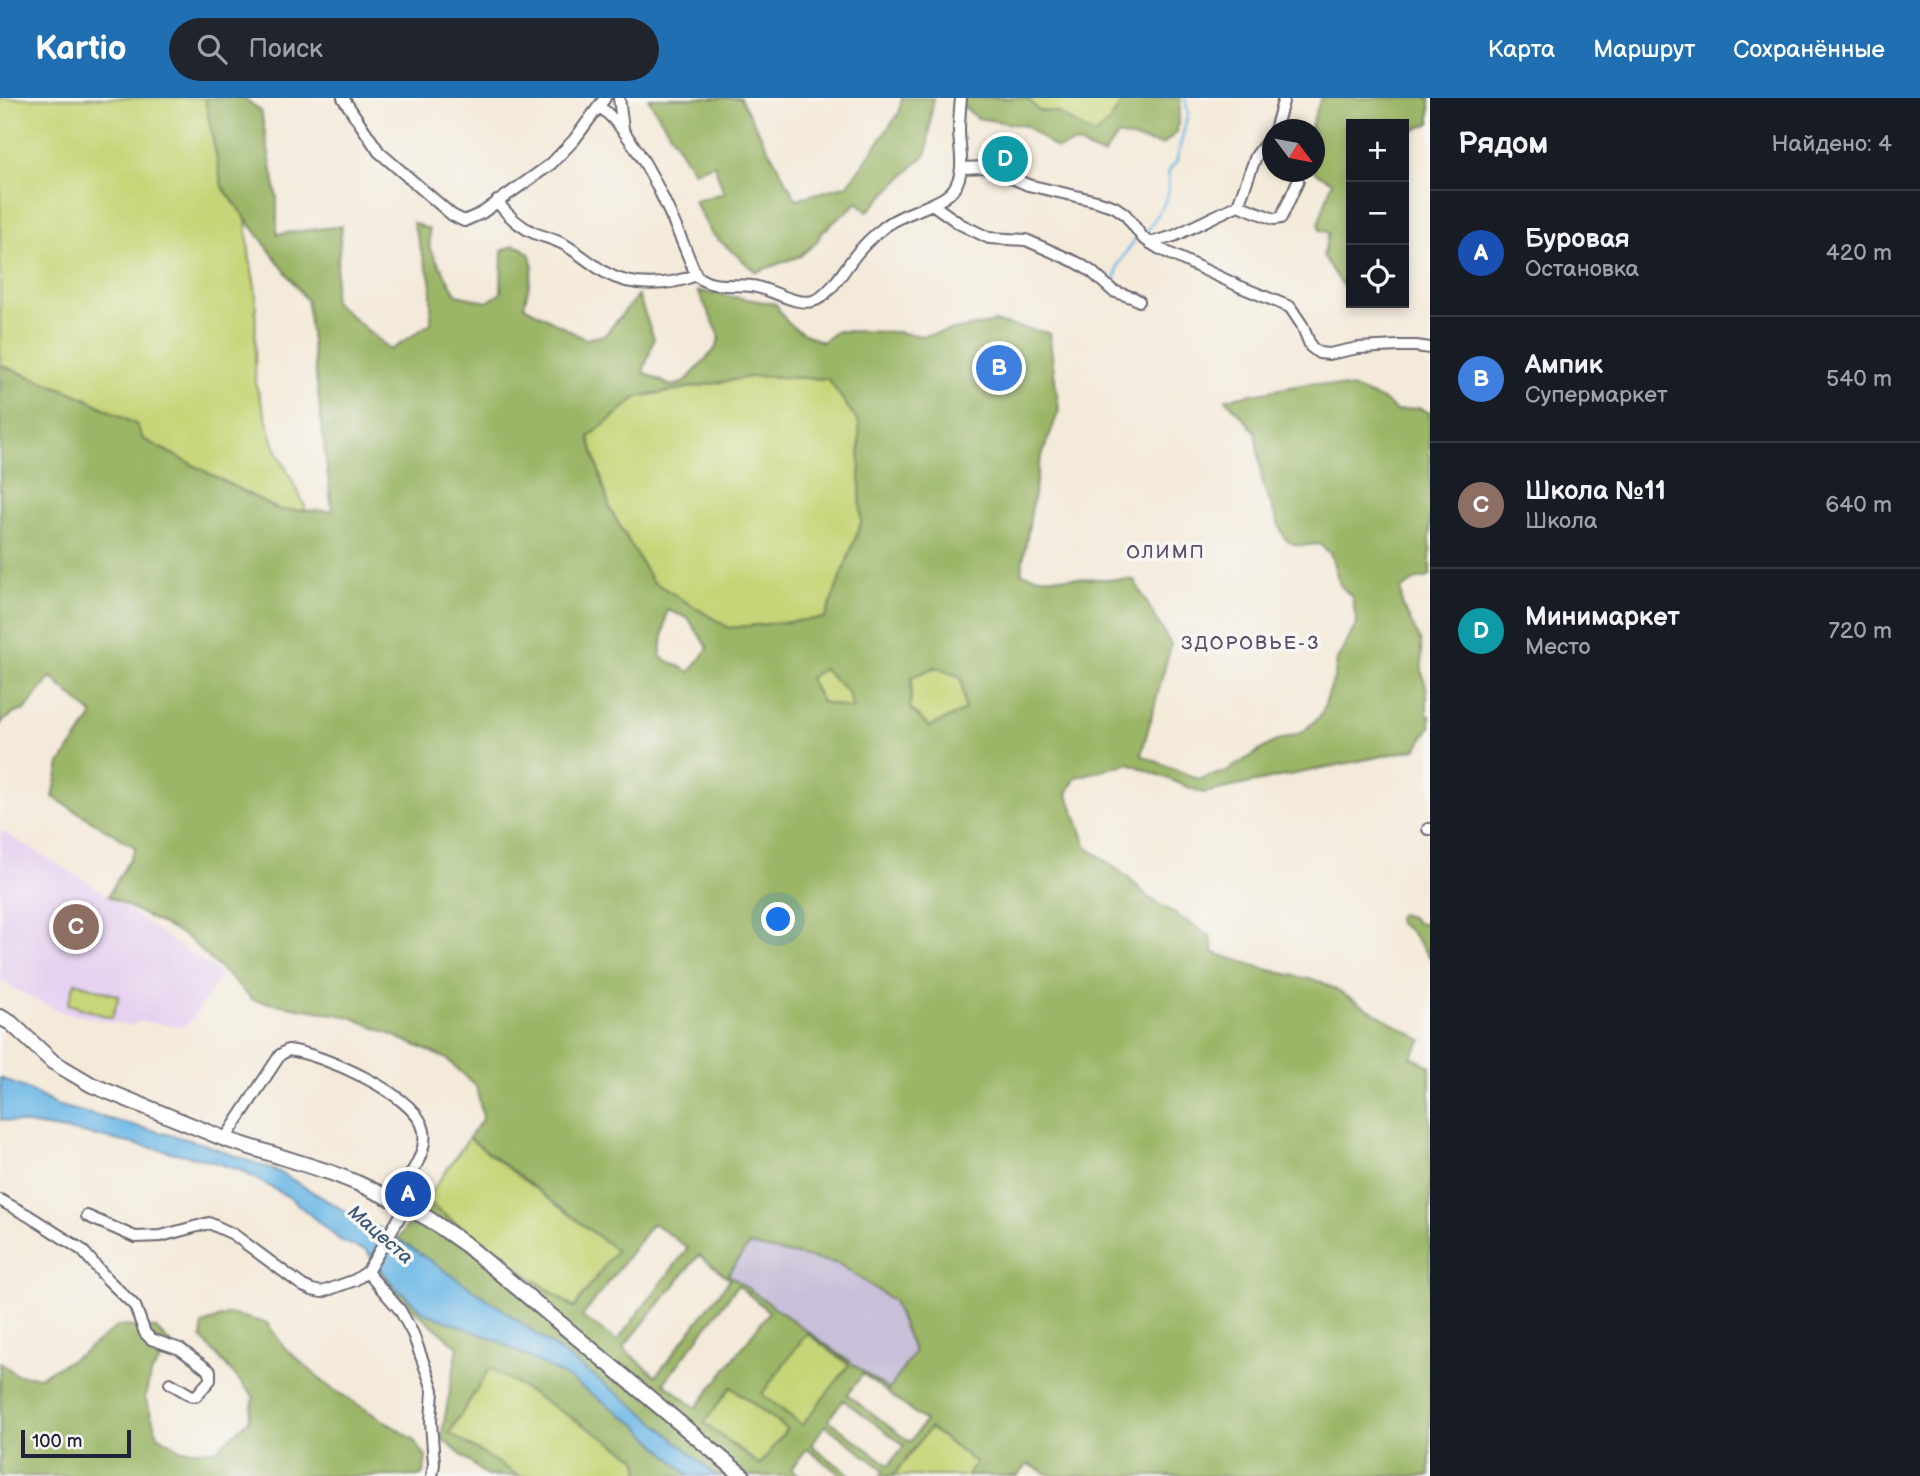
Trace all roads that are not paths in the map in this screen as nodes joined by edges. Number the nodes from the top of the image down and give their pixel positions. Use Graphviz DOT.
graph roads {
  1 [pos="343,98"];
  2 [pos="619,98"];
  3 [pos="961,98"];
  4 [pos="1284,98"];
  5 [pos="602,102"];
  6 [pos="1278,119"];
  7 [pos="624,129"];
  8 [pos="1262,148"];
  9 [pos="962,168"];
  10 [pos="1298,182"];
  11 [pos="497,201"];
  12 [pos="932,204"];
  13 [pos="1238,205"];
  14 [pos="1150,243"];
  15 [pos="696,275"];
  16 [pos="1139,301"];
  17 [pos="1430,348"];
  18 [pos="0,1008"];
  19 [pos="5,1020"];
  20 [pos="225,1139"];
  21 [pos="0,1200"];
  22 [pos="400,1203"];
  23 [pos="87,1216"];
  24 [pos="369,1269"];
  25 [pos="170,1383"];
  26 [pos="432,1476"];
  27 [pos="743,1476"];
  1 -- 11 [label="street"];
  2 -- 7 [label="street"];
  3 -- 9 [label="street"];
  4 -- 6 [label="street"];
  5 -- 7 [label="street"];
  5 -- 11 [label="street"];
  7 -- 15 [label="street"];
  8 -- 13 [label="street"];
  9 -- 12 [label="street"];
  9 -- 14 [label="street"];
  10 -- 13 [label="street"];
  11 -- 15 [label="street"];
  12 -- 15 [label="street"];
  12 -- 16 [label="street"];
  13 -- 14 [label="street"];
  14 -- 17 [label="street"];
  18 -- 19 [label="street"];
  19 -- 20 [label="main road"];
  20 -- 22 [label="main road"];
  20 -- 22 [label="street"];
  21 -- 25 [label="street"];
  22 -- 24 [label="street"];
  22 -- 27 [label="main road"];
  23 -- 24 [label="street"];
  24 -- 26 [label="street"];
}
